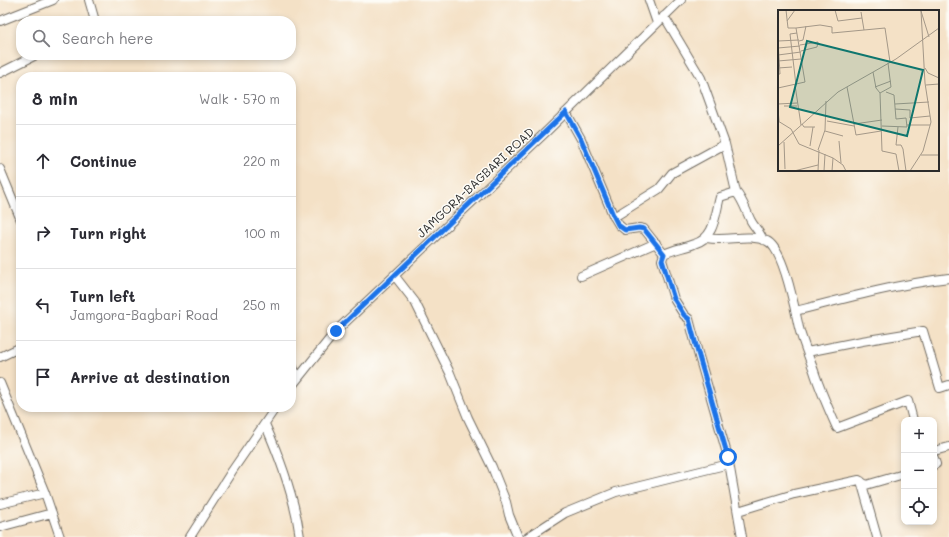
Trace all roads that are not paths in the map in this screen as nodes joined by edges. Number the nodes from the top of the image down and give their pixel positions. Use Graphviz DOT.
graph roads {
  1 [pos="53,0"];
  2 [pos="89,0"];
  3 [pos="649,0"];
  4 [pos="680,0"];
  5 [pos="94,16"];
  6 [pos="664,16"];
  7 [pos="0,21"];
  8 [pos="657,23"];
  9 [pos="26,60"];
  10 [pos="0,73"];
  11 [pos="566,112"];
  12 [pos="725,144"];
  13 [pos="0,169"];
  14 [pos="736,192"];
  15 [pos="16,208"];
  16 [pos="614,217"];
  17 [pos="707,238"];
  18 [pos="763,240"];
  19 [pos="656,243"];
  20 [pos="664,254"];
  21 [pos="394,275"];
  22 [pos="581,276"];
  23 [pos="949,278"];
  24 [pos="796,311"];
  25 [pos="16,349"];
  26 [pos="807,352"];
  27 [pos="0,357"];
  28 [pos="296,374"];
  29 [pos="298,378"];
  30 [pos="296,381"];
  31 [pos="0,383"];
  32 [pos="949,385"];
  33 [pos="273,412"];
  34 [pos="912,417"];
  35 [pos="265,424"];
  36 [pos="949,447"];
  37 [pos="937,450"];
  38 [pos="730,464"];
  39 [pos="901,475"];
  40 [pos="861,481"];
  41 [pos="45,493"];
  42 [pos="0,504"];
  43 [pos="738,511"];
  44 [pos="52,514"];
  45 [pos="0,527"];
  46 [pos="60,537"];
  47 [pos="190,537"];
  48 [pos="300,537"];
  49 [pos="518,537"];
  50 [pos="528,537"];
  51 [pos="742,537"];
  52 [pos="877,537"];
  1 -- 7 [label="street"];
  2 -- 5 [label="street"];
  3 -- 8 [label="street"];
  4 -- 6 [label="street, JAMGORA-BAGBARI ROAD"];
  6 -- 8 [label="street, JAMGORA-BAGBARI ROAD"];
  6 -- 12 [label="street"];
  8 -- 11 [label="street, JAMGORA-BAGBARI ROAD"];
  9 -- 10 [label="street"];
  11 -- 16 [label="street"];
  11 -- 21 [label="street, JAMGORA-BAGBARI ROAD"];
  12 -- 14 [label="street"];
  12 -- 16 [label="street"];
  13 -- 15 [label="street"];
  14 -- 17 [label="street"];
  14 -- 18 [label="street"];
  16 -- 19 [label="street"];
  17 -- 18 [label="street"];
  17 -- 20 [label="street"];
  18 -- 24 [label="street"];
  19 -- 20 [label="street"];
  19 -- 22 [label="street"];
  20 -- 38 [label="street"];
  21 -- 29 [label="street, JAMGORA-BAGBARI ROAD"];
  21 -- 49 [label="street"];
  23 -- 24 [label="street"];
  24 -- 26 [label="street"];
  25 -- 27 [label="street"];
  26 -- 32 [label="street"];
  26 -- 34 [label="street"];
  28 -- 29 [label="street"];
  29 -- 30 [label="street, JAMGORA-BAGBARI ROAD"];
  31 -- 41 [label="street"];
  33 -- 35 [label="street"];
  35 -- 47 [label="street"];
  35 -- 48 [label="street"];
  36 -- 37 [label="street"];
  38 -- 43 [label="street"];
  38 -- 50 [label="street"];
  39 -- 40 [label="street"];
  40 -- 43 [label="street"];
  40 -- 52 [label="street"];
  41 -- 42 [label="street"];
  41 -- 44 [label="street"];
  43 -- 51 [label="street"];
  44 -- 45 [label="street"];
  44 -- 46 [label="street"];
}
